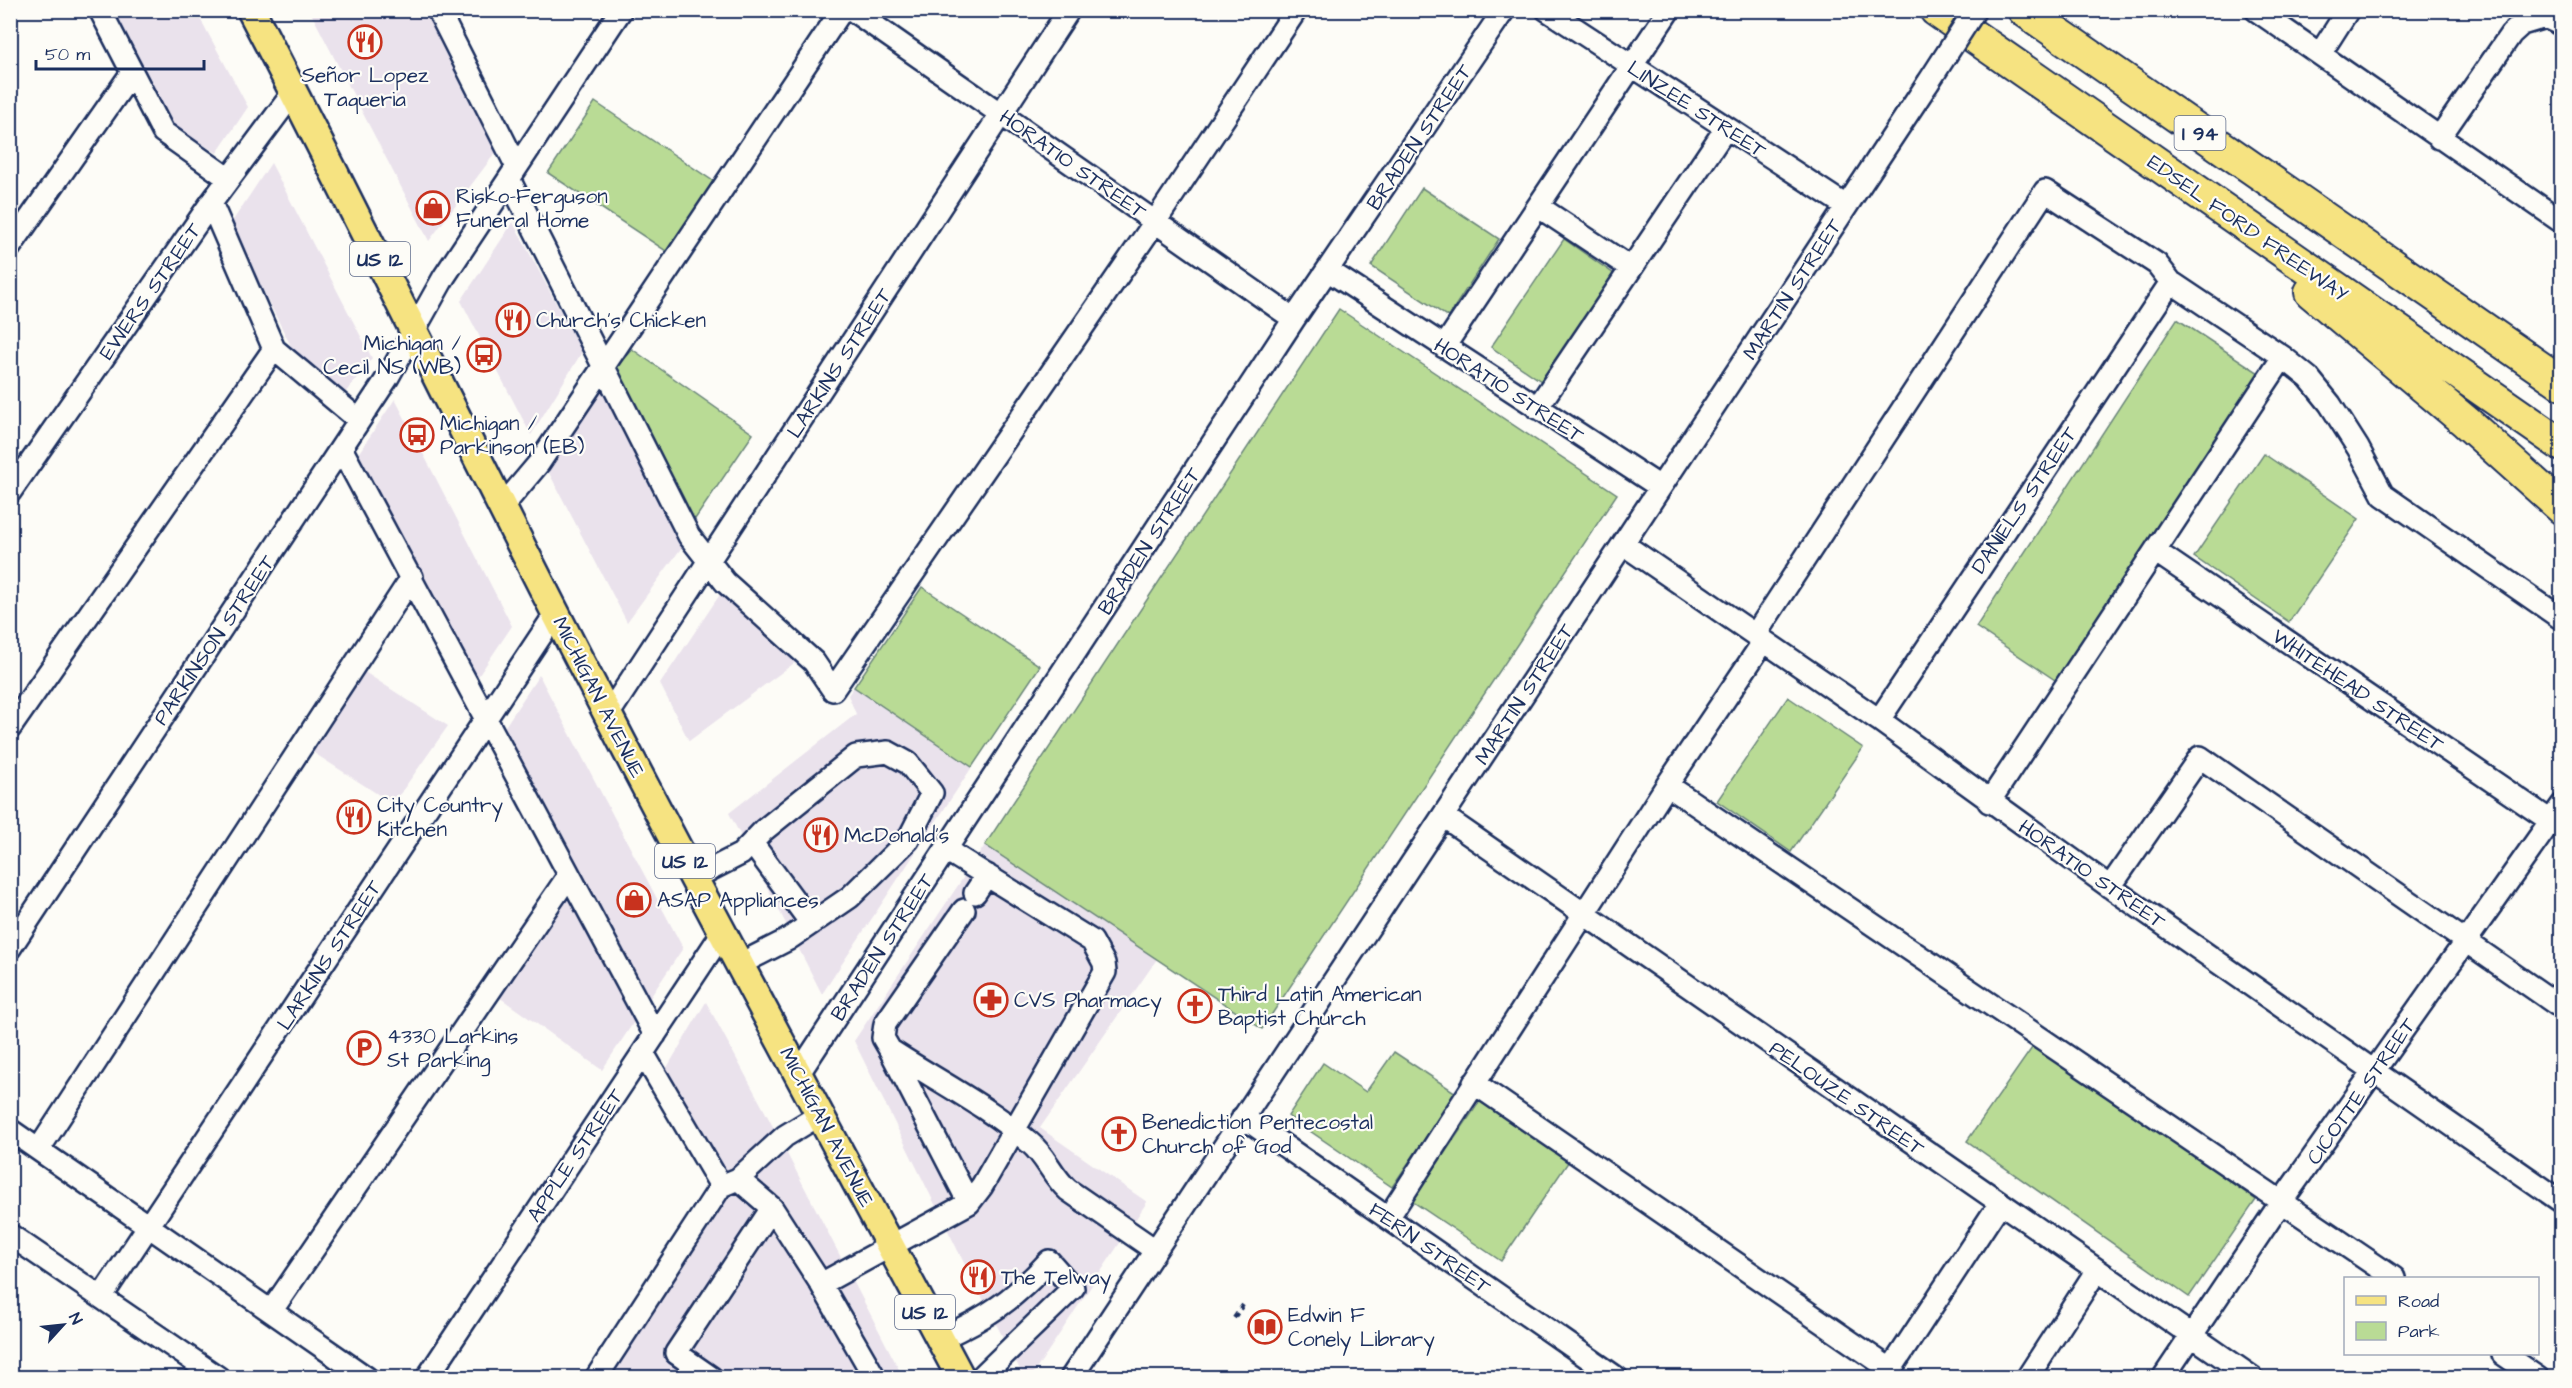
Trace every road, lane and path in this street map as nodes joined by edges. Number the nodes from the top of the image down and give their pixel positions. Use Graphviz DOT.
graph roads {
  1 [pos="100,10"];
  2 [pos="251,10"];
  3 [pos="438,10"];
  4 [pos="621,10"];
  5 [pos="842,10"];
  6 [pos="852,10"];
  7 [pos="1070,10"];
  8 [pos="1296,10"];
  9 [pos="1504,10"];
  10 [pos="1547,10"];
  11 [pos="1669,10"];
  12 [pos="1936,10"];
  13 [pos="1975,10"];
  14 [pos="2024,10"];
  15 [pos="2256,10"];
  16 [pos="2348,10"];
  17 [pos="2562,25"];
  18 [pos="2320,54"];
  19 [pos="1633,67"];
  20 [pos="131,74"];
  21 [pos="293,93"];
  22 [pos="1002,114"];
  23 [pos="1726,128"];
  24 [pos="2439,138"];
  25 [pos="513,173"];
  26 [pos="229,178"];
  27 [pos="211,203"];
  28 [pos="1846,206"];
  29 [pos="1539,207"];
  30 [pos="2220,208"];
  31 [pos="1155,222"];
  32 [pos="2562,222"];
  33 [pos="10,247"];
  34 [pos="1631,268"];
  35 [pos="1329,271"];
  36 [pos="2171,282"];
  37 [pos="2455,309"];
  38 [pos="1294,319"];
  39 [pos="414,330"];
  40 [pos="1444,347"];
  41 [pos="274,349"];
  42 [pos="2283,357"];
  43 [pos="2562,357"];
  44 [pos="603,365"];
  45 [pos="2562,383"];
  46 [pos="1537,408"];
  47 [pos="359,420"];
  48 [pos="2562,445"];
  49 [pos="341,448"];
  50 [pos="1660,488"];
  51 [pos="10,492"];
  52 [pos="502,507"];
  53 [pos="2562,508"];
  54 [pos="1623,544"];
  55 [pos="2155,551"];
  56 [pos="708,562"];
  57 [pos="412,577"];
  58 [pos="556,613"];
  59 [pos="2562,619"];
  60 [pos="1759,638"];
  61 [pos="608,715"];
  62 [pos="486,718"];
  63 [pos="1879,720"];
  64 [pos="10,728"];
  65 [pos="1667,784"];
  66 [pos="1989,802"];
  67 [pos="1443,816"];
  68 [pos="2558,818"];
  69 [pos="752,843"];
  70 [pos="946,850"];
  71 [pos="569,875"];
  72 [pos="694,878"];
  73 [pos="2110,887"];
  74 [pos="975,893"];
  75 [pos="1583,915"];
  76 [pos="811,923"];
  77 [pos="723,932"];
  78 [pos="2467,942"];
  79 [pos="10,948"];
  80 [pos="740,964"];
  81 [pos="2562,1008"];
  82 [pos="655,1035"];
  83 [pos="890,1050"];
  84 [pos="643,1053"];
  85 [pos="2373,1072"];
  86 [pos="799,1073"];
  87 [pos="1474,1083"];
  88 [pos="821,1114"];
  89 [pos="1243,1118"];
  90 [pos="10,1130"];
  91 [pos="1014,1130"];
  92 [pos="39,1149"];
  93 [pos="730,1182"];
  94 [pos="2282,1202"];
  95 [pos="2562,1202"];
  96 [pos="969,1203"];
  97 [pos="2000,1203"];
  98 [pos="772,1208"];
  99 [pos="1388,1218"];
  100 [pos="150,1225"];
  101 [pos="10,1235"];
  102 [pos="891,1246"];
  103 [pos="1155,1250"];
  104 [pos="2097,1270"];
  105 [pos="2393,1277"];
  106 [pos="821,1284"];
  107 [pos="102,1296"];
  108 [pos="1243,1305"];
  109 [pos="272,1310"];
  110 [pos="1234,1318"];
  111 [pos="2191,1335"];
  112 [pos="940,1339"];
  113 [pos="2506,1355"];
  114 [pos="1888,1373"];
  115 [pos="219,1377"];
  116 [pos="367,1377"];
  117 [pos="427,1377"];
  118 [pos="596,1377"];
  119 [pos="712,1377"];
  120 [pos="875,1377"];
  121 [pos="961,1377"];
  122 [pos="980,1377"];
  123 [pos="1071,1377"];
  124 [pos="1617,1377"];
  125 [pos="2026,1377"];
  126 [pos="2163,1377"];
  127 [pos="2253,1377"];
  128 [pos="2538,1377"];
  1 -- 20 [label="street"];
  2 -- 21 [label="main road, MICHIGAN AVENUE / US 12"];
  3 -- 25 [label="street"];
  4 -- 25 [label="street, PARKINSON STREET"];
  5 -- 44 [label="street"];
  6 -- 22 [label="street, HORATIO STREET"];
  7 -- 22 [label="street, LARKINS STREET"];
  8 -- 31 [label="street"];
  9 -- 35 [label="street, BRADEN STREET"];
  10 -- 19 [label="street, LINZEE STREET"];
  11 -- 19 [label="street"];
  12 -- 30 [label="highway, EDSEL FORD FREEWAY / I 94"];
  13 -- 28 [label="street, MARTIN STREET, bridge"];
  14 -- 37 [label="highway, I 94"];
  15 -- 18 [label="street"];
  16 -- 18 [label="street"];
  17 -- 24 [label="street"];
  18 -- 24 [label="street"];
  19 -- 23 [label="street, LINZEE STREET"];
  19 -- 29 [label="street"];
  20 -- 26 [label="street"];
  20 -- 33 [label="street"];
  21 -- 26 [label="street, EWERS STREET"];
  21 -- 39 [label="main road, MICHIGAN AVENUE / US 12"];
  22 -- 31 [label="street, HORATIO STREET"];
  22 -- 56 [label="street, LARKINS STREET"];
  23 -- 28 [label="street, LINZEE STREET"];
  23 -- 34 [label="street"];
  24 -- 32 [label="street"];
  25 -- 39 [label="street, PARKINSON STREET"];
  25 -- 44 [label="street"];
  26 -- 27 [label="street, EWERS STREET"];
  27 -- 41 [label="street"];
  27 -- 51 [label="street, EWERS STREET"];
  28 -- 50 [label="street, MARTIN STREET"];
  29 -- 34 [label="street"];
  29 -- 40 [label="street"];
  30 -- 48 [label="highway, EDSEL FORD FREEWAY / I 94"];
  30 -- 53 [label="highway"];
  31 -- 38 [label="street, HORATIO STREET"];
  31 -- 56 [label="street"];
  34 -- 46 [label="street"];
  35 -- 38 [label="street, BRADEN STREET"];
  35 -- 40 [label="street, HORATIO STREET"];
  36 -- 42 [label="street"];
  36 -- 60 [label="street"];
  36 -- 63 [label="street, DANIELS STREET"];
  37 -- 43 [label="highway"];
  37 -- 45 [label="highway, I 94"];
  38 -- 70 [label="street, BRADEN STREET"];
  39 -- 47 [label="street, PARKINSON STREET"];
  39 -- 52 [label="main road, MICHIGAN AVENUE / US 12"];
  40 -- 46 [label="street, HORATIO STREET"];
  41 -- 47 [label="street"];
  41 -- 64 [label="street"];
  42 -- 55 [label="street"];
  42 -- 59 [label="street"];
  44 -- 52 [label="street"];
  44 -- 56 [label="street"];
  46 -- 50 [label="street, HORATIO STREET"];
  47 -- 49 [label="street, PARKINSON STREET"];
  49 -- 57 [label="street"];
  49 -- 79 [label="street, PARKINSON STREET"];
  50 -- 54 [label="street, MARTIN STREET"];
  52 -- 58 [label="main road, MICHIGAN AVENUE / US 12"];
  54 -- 60 [label="street, HORATIO STREET"];
  54 -- 67 [label="street, MARTIN STREET"];
  55 -- 66 [label="street"];
  55 -- 68 [label="street, WHITEHEAD STREET"];
  56 -- 61 [label="street, LARKINS STREET"];
  57 -- 62 [label="street"];
  57 -- 92 [label="street"];
  58 -- 61 [label="main road, MICHIGAN AVENUE / US 12"];
  58 -- 62 [label="street, LARKINS STREET"];
  60 -- 63 [label="street, HORATIO STREET"];
  60 -- 65 [label="street"];
  61 -- 72 [label="main road, MICHIGAN AVENUE / US 12"];
  62 -- 71 [label="street"];
  62 -- 100 [label="street, LARKINS STREET"];
  63 -- 66 [label="street, HORATIO STREET"];
  65 -- 75 [label="street"];
  65 -- 94 [label="street"];
  66 -- 73 [label="street, HORATIO STREET"];
  67 -- 75 [label="street, PELOUZE STREET"];
  67 -- 89 [label="street, MARTIN STREET"];
  68 -- 78 [label="street, CICOTTE STREET"];
  69 -- 72 [label="street"];
  69 -- 76 [label="street"];
  69 -- 76 [label="street"];
  70 -- 74 [label="street"];
  70 -- 86 [label="street, BRADEN STREET"];
  71 -- 82 [label="street"];
  71 -- 109 [label="street"];
  72 -- 77 [label="main road, MICHIGAN AVENUE / US 12"];
  73 -- 78 [label="street"];
  73 -- 85 [label="street, HORATIO STREET"];
  74 -- 83 [label="street"];
  74 -- 91 [label="street"];
  75 -- 87 [label="street"];
  75 -- 97 [label="street, PELOUZE STREET"];
  76 -- 80 [label="street"];
  77 -- 80 [label="main road, MICHIGAN AVENUE / US 12"];
  77 -- 82 [label="street, APPLE STREET"];
  78 -- 81 [label="street"];
  78 -- 85 [label="street, CICOTTE STREET"];
  80 -- 86 [label="main road, MICHIGAN AVENUE / US 12"];
  82 -- 84 [label="street, APPLE STREET"];
  83 -- 91 [label="street"];
  83 -- 96 [label="street"];
  84 -- 93 [label="street"];
  84 -- 117 [label="street, APPLE STREET"];
  85 -- 94 [label="street, CICOTTE STREET"];
  85 -- 95 [label="street, HORATIO STREET"];
  86 -- 88 [label="main road, MICHIGAN AVENUE / US 12"];
  87 -- 99 [label="street"];
  87 -- 114 [label="street"];
  88 -- 93 [label="street"];
  88 -- 102 [label="main road, MICHIGAN AVENUE / US 12"];
  89 -- 99 [label="street, FERN STREET"];
  89 -- 103 [label="street, MARTIN STREET"];
  90 -- 92 [label="street"];
  91 -- 96 [label="street"];
  91 -- 103 [label="street"];
  92 -- 100 [label="street"];
  93 -- 98 [label="street"];
  93 -- 118 [label="street"];
  94 -- 105 [label="street"];
  94 -- 111 [label="street, CICOTTE STREET"];
  96 -- 102 [label="street"];
  97 -- 104 [label="street, PELOUZE STREET"];
  97 -- 114 [label="street"];
  98 -- 106 [label="street"];
  98 -- 119 [label="street"];
  99 -- 124 [label="street, FERN STREET"];
  100 -- 107 [label="street, LARKINS STREET"];
  100 -- 109 [label="street"];
  101 -- 107 [label="street"];
  102 -- 106 [label="street"];
  102 -- 112 [label="main road, MICHIGAN AVENUE / US 12"];
  103 -- 123 [label="street, MARTIN STREET"];
  104 -- 111 [label="street, PELOUZE STREET"];
  104 -- 125 [label="street"];
  106 -- 120 [label="street"];
  107 -- 115 [label="street"];
  108 -- 110 [label="path"];
  109 -- 116 [label="street"];
  111 -- 126 [label="street, CICOTTE STREET"];
  111 -- 127 [label="street, PELOUZE STREET"];
  112 -- 121 [label="main road, MICHIGAN AVENUE / US 12"];
  112 -- 122 [label="street"];
  113 -- 128 [label="street"];
}
